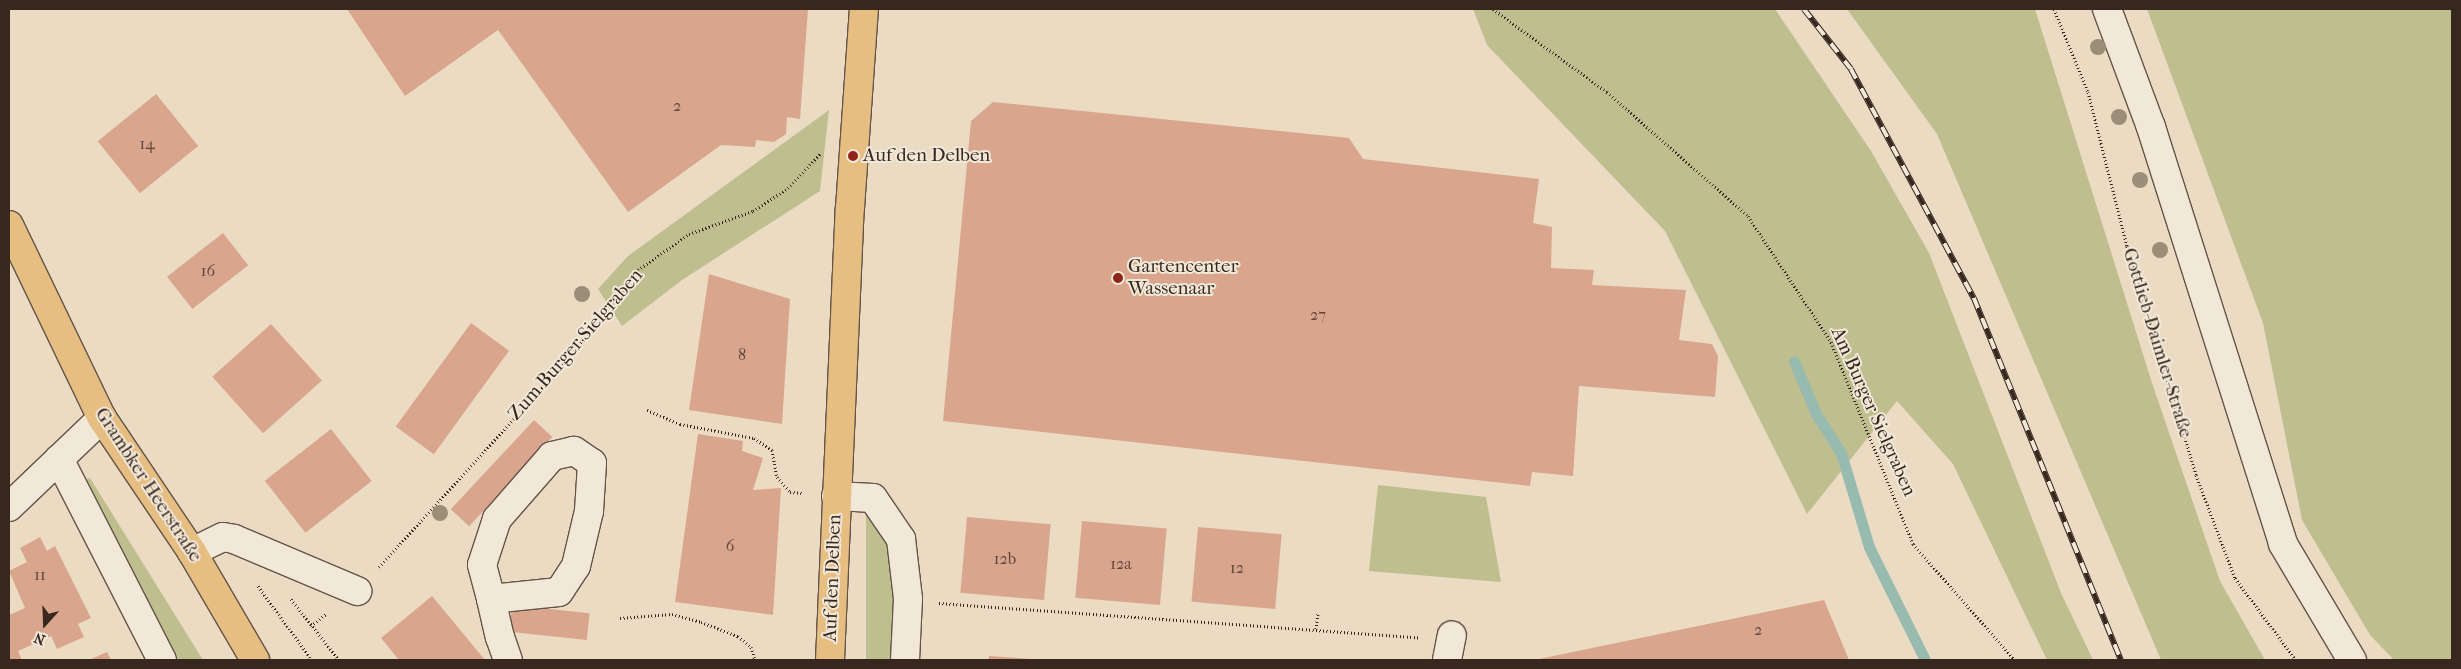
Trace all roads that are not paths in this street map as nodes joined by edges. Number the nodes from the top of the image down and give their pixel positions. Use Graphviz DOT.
graph roads {
  1 [pos="864,9"];
  2 [pos="2107,9"];
  3 [pos="9,225"];
  4 [pos="102,418"];
  5 [pos="59,459"];
  6 [pos="836,496"];
  7 [pos="9,508"];
  8 [pos="192,552"];
  9 [pos="357,591"];
  10 [pos="491,599"];
  11 [pos="162,660"];
  12 [pos="255,660"];
  13 [pos="508,660"];
  14 [pos="830,660"];
  15 [pos="905,660"];
  16 [pos="2352,660"];
  1 -- 6 [label="main road, Auf den Delben"];
  2 -- 16 [label="street"];
  3 -- 4 [label="main road, Grambker Heerstraße"];
  4 -- 5 [label="street"];
  4 -- 8 [label="main road, Grambker Heerstraße"];
  5 -- 7 [label="street"];
  5 -- 11 [label="street"];
  6 -- 14 [label="main road, Auf den Delben"];
  6 -- 15 [label="street, Auf den Delben"];
  8 -- 9 [label="street"];
  8 -- 12 [label="main road, Grambker Heerstraße"];
  10 -- 10 [label="street"];
  10 -- 13 [label="street"];
}
